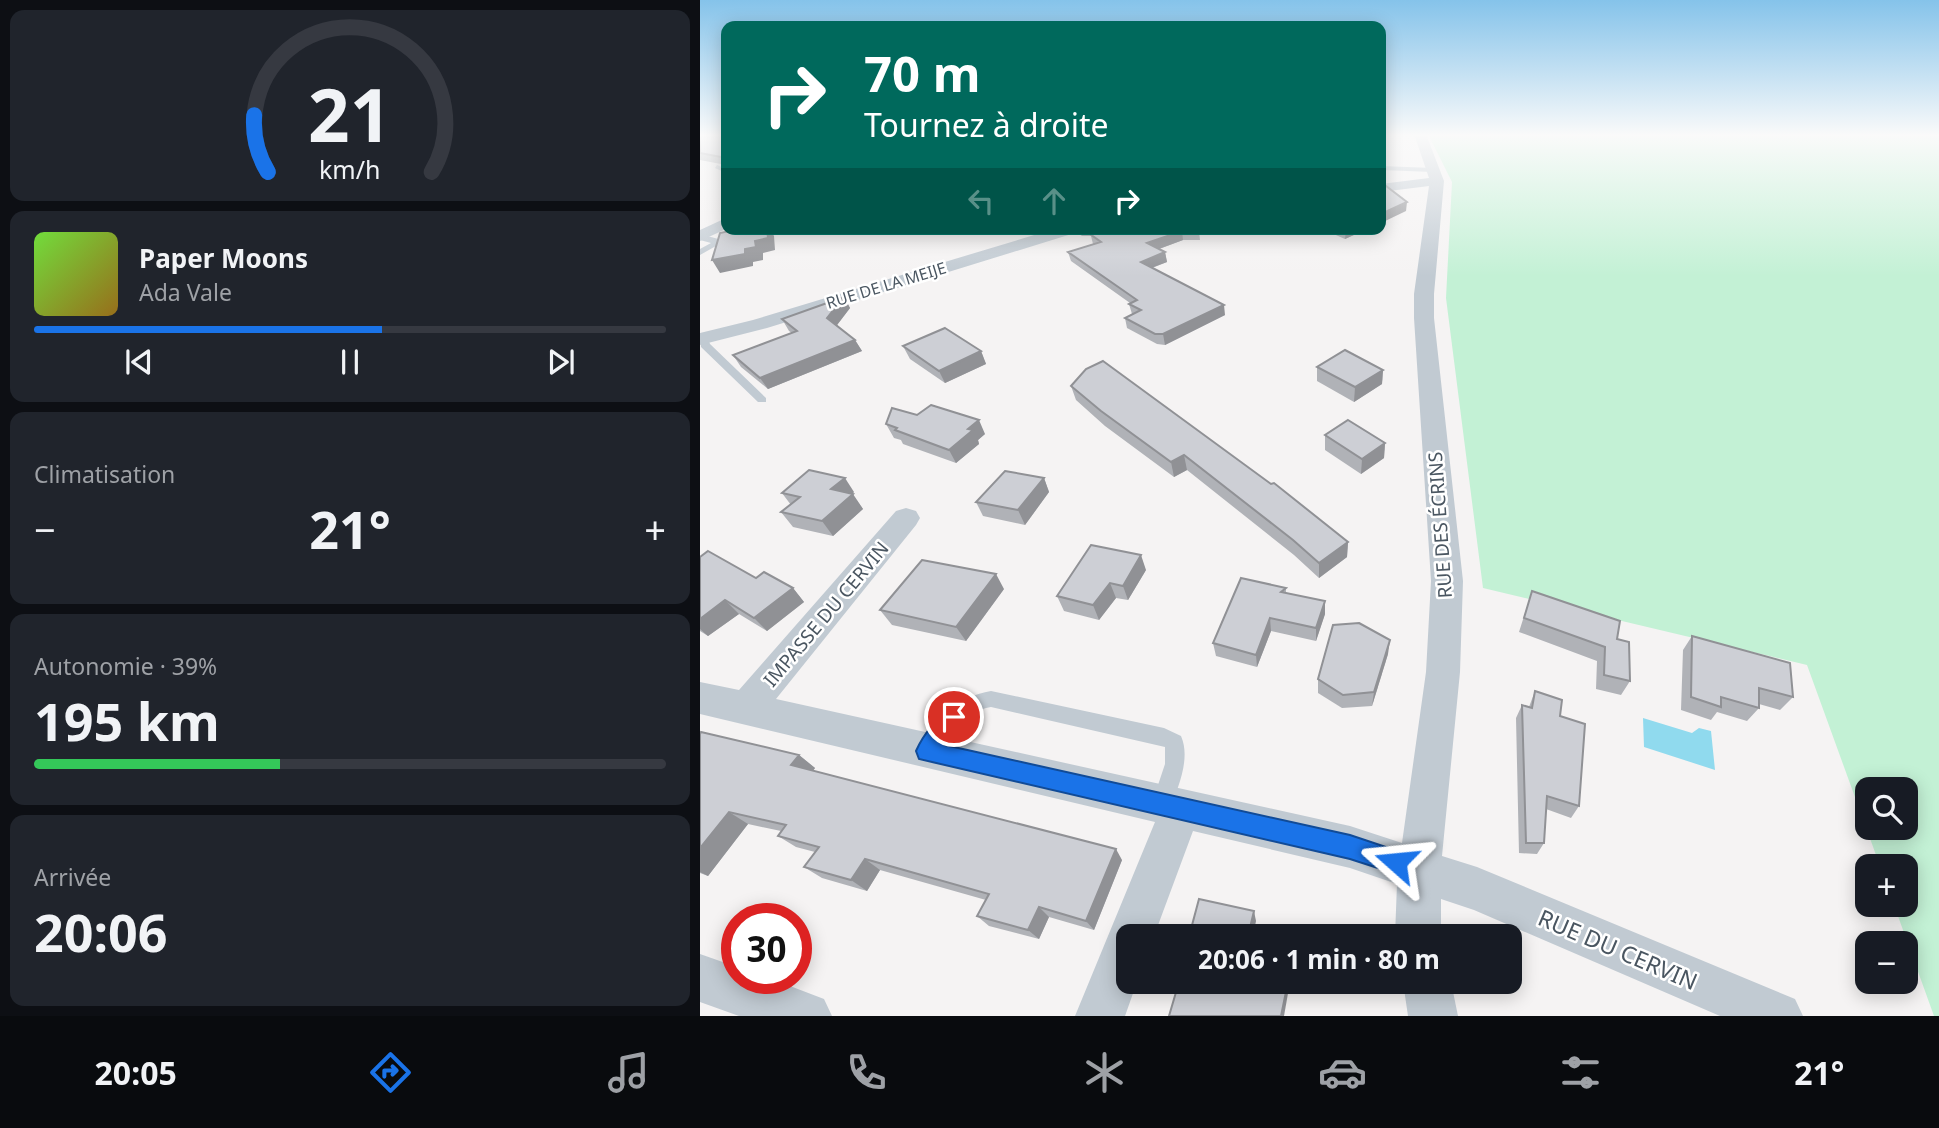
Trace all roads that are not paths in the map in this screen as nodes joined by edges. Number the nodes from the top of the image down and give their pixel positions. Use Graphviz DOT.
graph roads {
  1 [pos="1411,181"];
  2 [pos="1435,181"];
  3 [pos="1386,187"];
  4 [pos="749,235"];
  5 [pos="755,235"];
  6 [pos="1052,235"];
  7 [pos="726,236"];
  8 [pos="700,237"];
  9 [pos="700,252"];
  10 [pos="702,338"];
  11 [pos="762,400"];
  12 [pos="906,518"];
  13 [pos="700,698"];
  14 [pos="745,710"];
  15 [pos="927,751"];
  16 [pos="1171,807"];
  17 [pos="1419,869"];
  18 [pos="1135,924"];
  19 [pos="1419,924"];
  20 [pos="1116,976"];
  21 [pos="700,978"];
  22 [pos="1429,994"];
  23 [pos="807,1016"];
  24 [pos="1100,1016"];
  25 [pos="1433,1016"];
  26 [pos="1778,1016"];
  1 -- 3 [label="street"];
  2 -- 17 [label="street, RUE DES ÉCRINS"];
  4 -- 5 [label="lane"];
  6 -- 10 [label="street, RUE DE LA MEIJE"];
  7 -- 8 [label="street"];
  7 -- 9 [label="lane"];
  10 -- 11 [label="lane"];
  12 -- 14 [label="street, IMPASSE DU CERVIN"];
  13 -- 14 [label="street, IMPASSE DU CERVIN"];
  14 -- 15 [label="street, IMPASSE DU CERVIN"];
  15 -- 16 [label="street, IMPASSE DU CERVIN"];
  15 -- 16 [label="lane"];
  16 -- 17 [label="street, IMPASSE DU CERVIN"];
  16 -- 18 [label="street"];
  17 -- 19 [label="street, RUE DES ÉCRINS"];
  17 -- 26 [label="street, RUE DU CERVIN"];
  20 -- 24 [label="street"];
  21 -- 23 [label="street"];
  22 -- 25 [label="street"];
}
